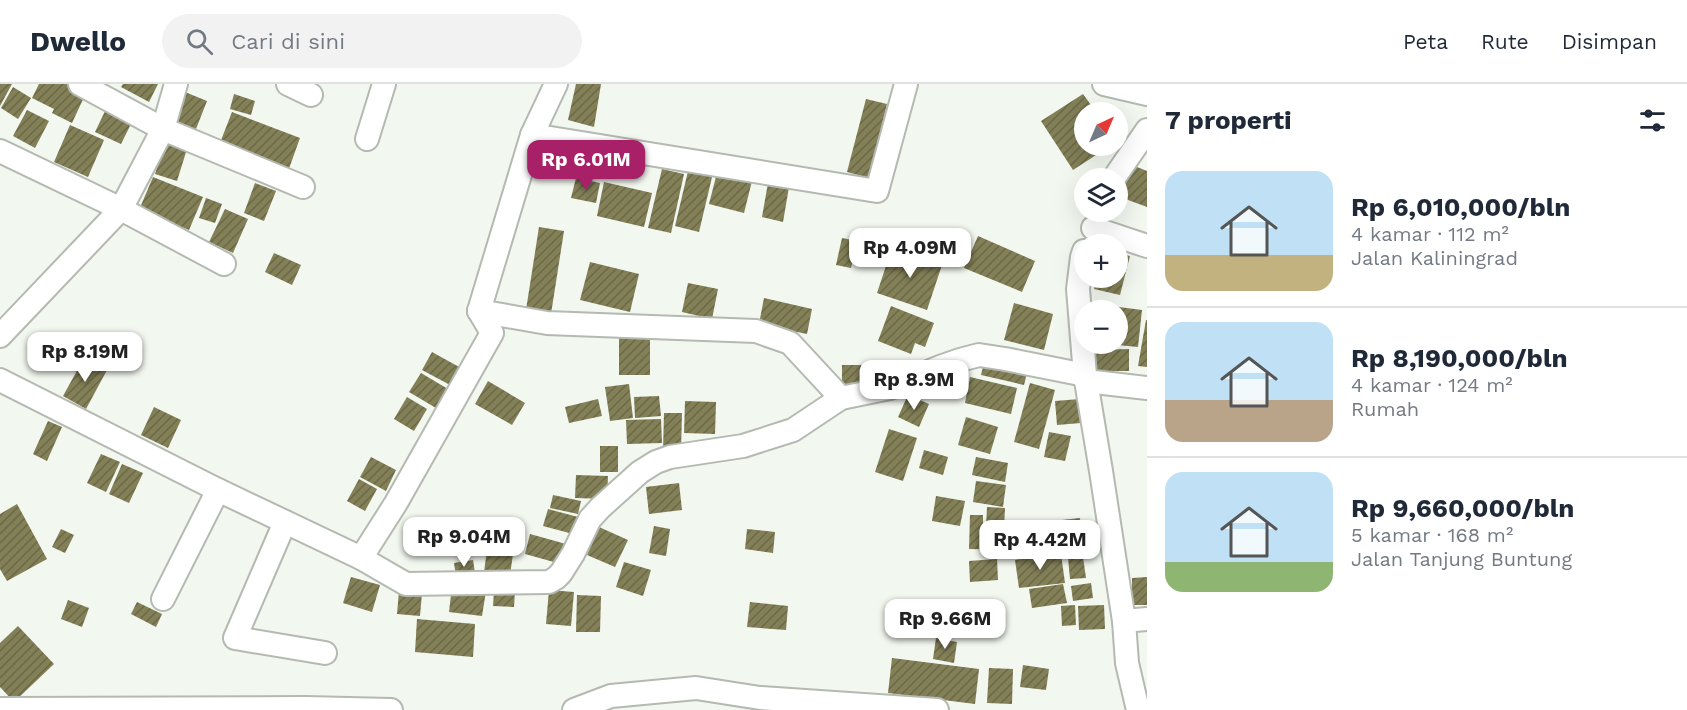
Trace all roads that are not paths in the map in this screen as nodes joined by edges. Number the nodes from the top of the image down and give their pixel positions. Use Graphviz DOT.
graph roads {
  1 [pos="80,84"];
  2 [pos="176,84"];
  3 [pos="288,84"];
  4 [pos="384,84"];
  5 [pos="556,84"];
  6 [pos="906,84"];
  7 [pos="1104,84"];
  8 [pos="1147,94"];
  9 [pos="311,95"];
  10 [pos="163,129"];
  11 [pos="1147,130"];
  12 [pos="532,135"];
  13 [pos="368,139"];
  14 [pos="0,151"];
  15 [pos="1121,168"];
  16 [pos="303,187"];
  17 [pos="121,209"];
  18 [pos="1093,228"];
  19 [pos="1147,246"];
  20 [pos="225,264"];
  21 [pos="1078,288"];
  22 [pos="479,311"];
  23 [pos="0,336"];
  24 [pos="1085,378"];
  25 [pos="0,380"];
  26 [pos="1147,388"];
  27 [pos="841,398"];
  28 [pos="218,490"];
  29 [pos="285,522"];
  30 [pos="361,558"];
  31 [pos="163,600"];
  32 [pos="1147,619"];
  33 [pos="1124,621"];
  34 [pos="325,653"];
  35 [pos="785,704"];
  36 [pos="877,707"];
  37 [pos="0,709"];
  38 [pos="305,709"];
  39 [pos="391,710"];
  40 [pos="574,710"];
  41 [pos="937,710"];
  42 [pos="1138,710"];
  1 -- 10 [label="street"];
  2 -- 10 [label="street"];
  3 -- 9 [label="street"];
  4 -- 13 [label="street"];
  5 -- 12 [label="street"];
  6 -- 12 [label="street"];
  7 -- 8 [label="street"];
  10 -- 16 [label="street"];
  10 -- 17 [label="street"];
  11 -- 15 [label="street"];
  12 -- 22 [label="street"];
  14 -- 17 [label="street"];
  17 -- 20 [label="street"];
  17 -- 23 [label="street"];
  18 -- 19 [label="street"];
  21 -- 24 [label="street"];
  22 -- 27 [label="street"];
  22 -- 30 [label="street"];
  24 -- 26 [label="street"];
  24 -- 27 [label="street"];
  24 -- 33 [label="street"];
  25 -- 28 [label="street"];
  27 -- 30 [label="street"];
  28 -- 29 [label="street"];
  28 -- 31 [label="street"];
  29 -- 30 [label="street"];
  29 -- 34 [label="street"];
  32 -- 33 [label="street"];
  33 -- 42 [label="street"];
  35 -- 36 [label="street"];
  35 -- 40 [label="street"];
  36 -- 41 [label="street"];
  37 -- 38 [label="street"];
  38 -- 39 [label="street"];
}
